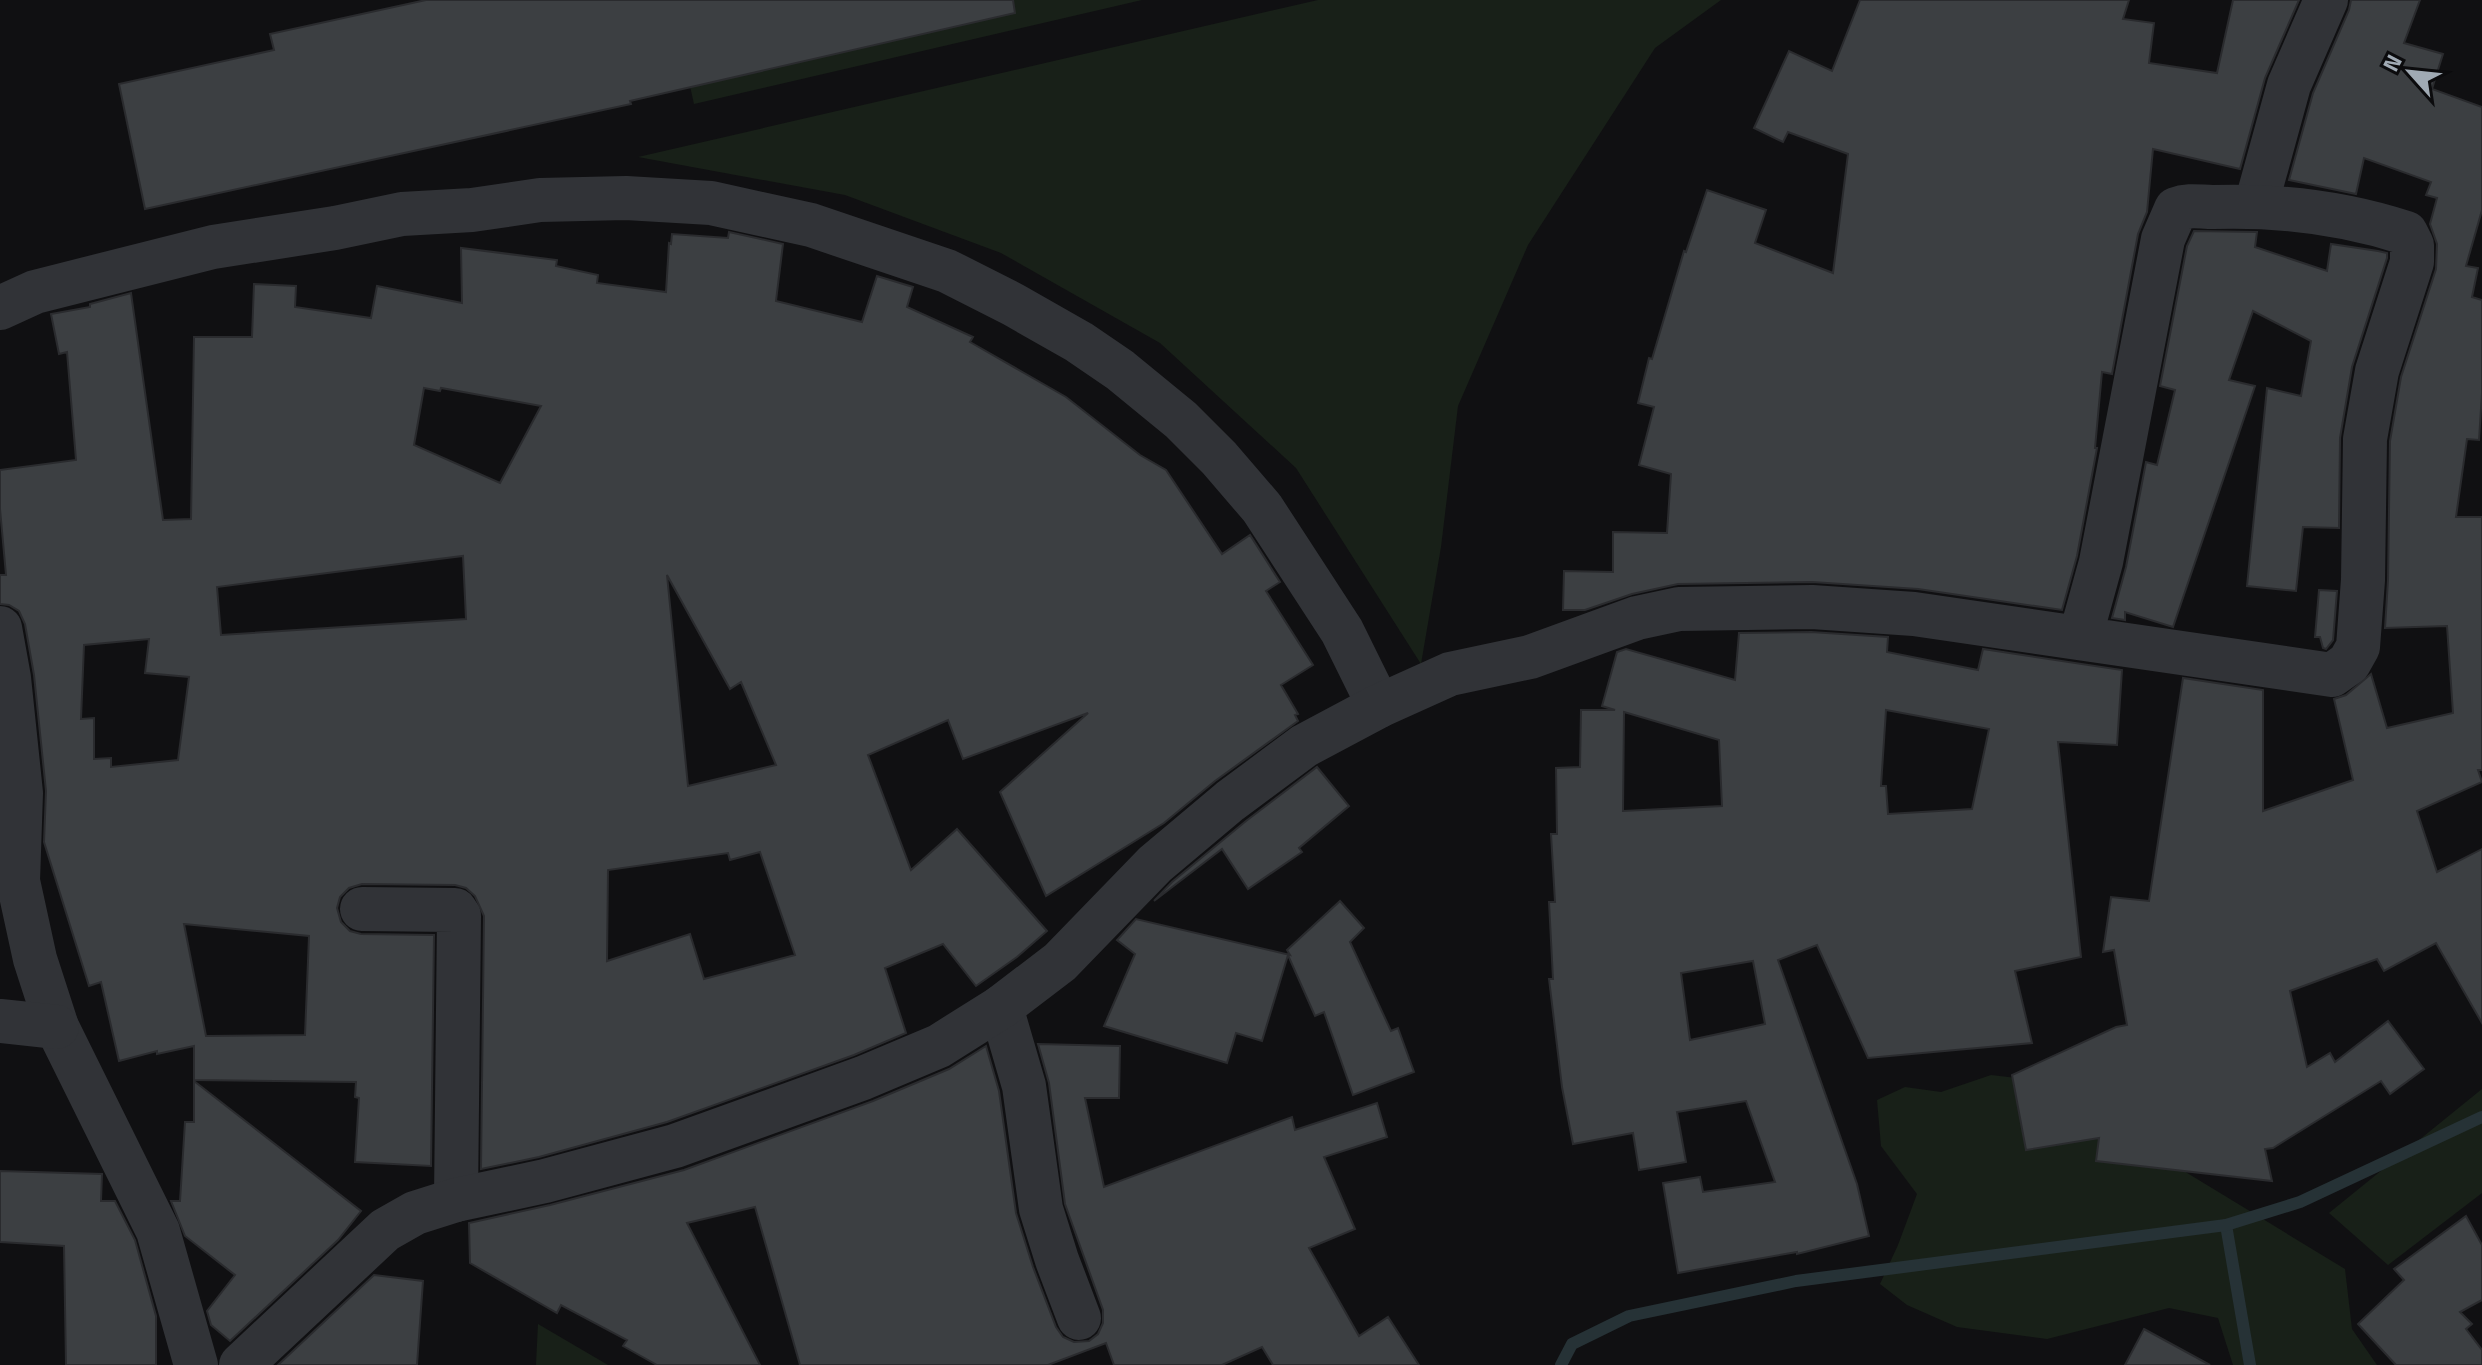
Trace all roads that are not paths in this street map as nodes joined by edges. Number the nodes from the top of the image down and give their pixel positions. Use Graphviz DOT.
graph roads {
  1 [pos="2326,0"];
  2 [pos="2256,205"];
  3 [pos="0,308"];
  4 [pos="0,628"];
  5 [pos="2080,638"];
  6 [pos="1379,706"];
  7 [pos="362,909"];
  8 [pos="1001,1007"];
  9 [pos="0,1021"];
  10 [pos="57,1027"];
  11 [pos="456,1200"];
  12 [pos="1079,1318"];
  13 [pos="196,1365"];
  14 [pos="241,1365"];
  1 -- 2 [label="street"];
  2 -- 5 [label="street"];
  2 -- 5 [label="street"];
  3 -- 6 [label="street"];
  4 -- 10 [label="street"];
  5 -- 6 [label="street"];
  6 -- 8 [label="street"];
  7 -- 11 [label="street"];
  8 -- 11 [label="street"];
  8 -- 12 [label="street"];
  9 -- 10 [label="street"];
  10 -- 13 [label="street"];
  11 -- 14 [label="street"];
}
